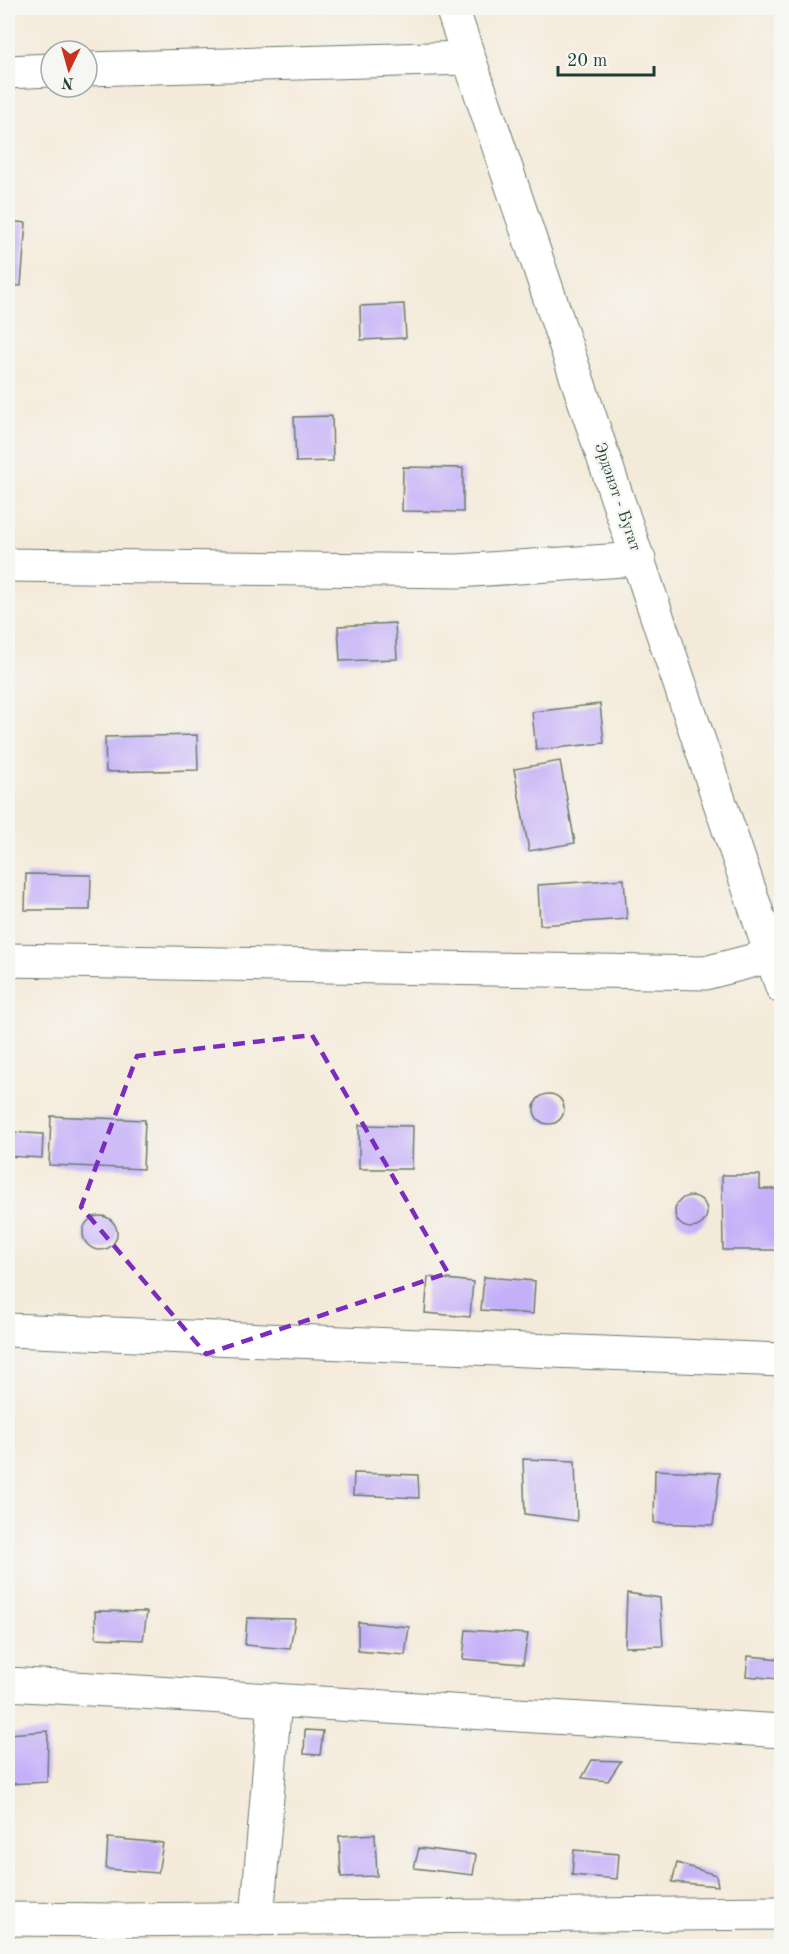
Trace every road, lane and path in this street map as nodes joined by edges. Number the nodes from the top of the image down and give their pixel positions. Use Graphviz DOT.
graph roads {
  1 [pos="452,8"];
  2 [pos="468,58"];
  3 [pos="99,69"];
  4 [pos="39,71"];
  5 [pos="8,72"];
  6 [pos="639,559"];
  7 [pos="8,565"];
  8 [pos="771,956"];
  9 [pos="8,960"];
  10 [pos="782,987"];
  11 [pos="8,1330"];
  12 [pos="782,1360"];
  13 [pos="8,1684"];
  14 [pos="275,1700"];
  15 [pos="782,1731"];
  16 [pos="782,1914"];
  17 [pos="8,1919"];
  18 [pos="257,1919"];
  1 -- 2 [label="street, Эрдэнэт - Бугат"];
  2 -- 3 [label="street"];
  2 -- 6 [label="street, Эрдэнэт - Бугат"];
  4 -- 5 [label="street"];
  6 -- 7 [label="street"];
  6 -- 8 [label="street, Эрдэнэт - Бугат"];
  8 -- 9 [label="street"];
  8 -- 10 [label="street, Эрдэнэт - Бугат"];
  11 -- 12 [label="street"];
  13 -- 14 [label="street"];
  14 -- 15 [label="street"];
  14 -- 18 [label="street"];
  16 -- 18 [label="street"];
  17 -- 18 [label="street"];
}
